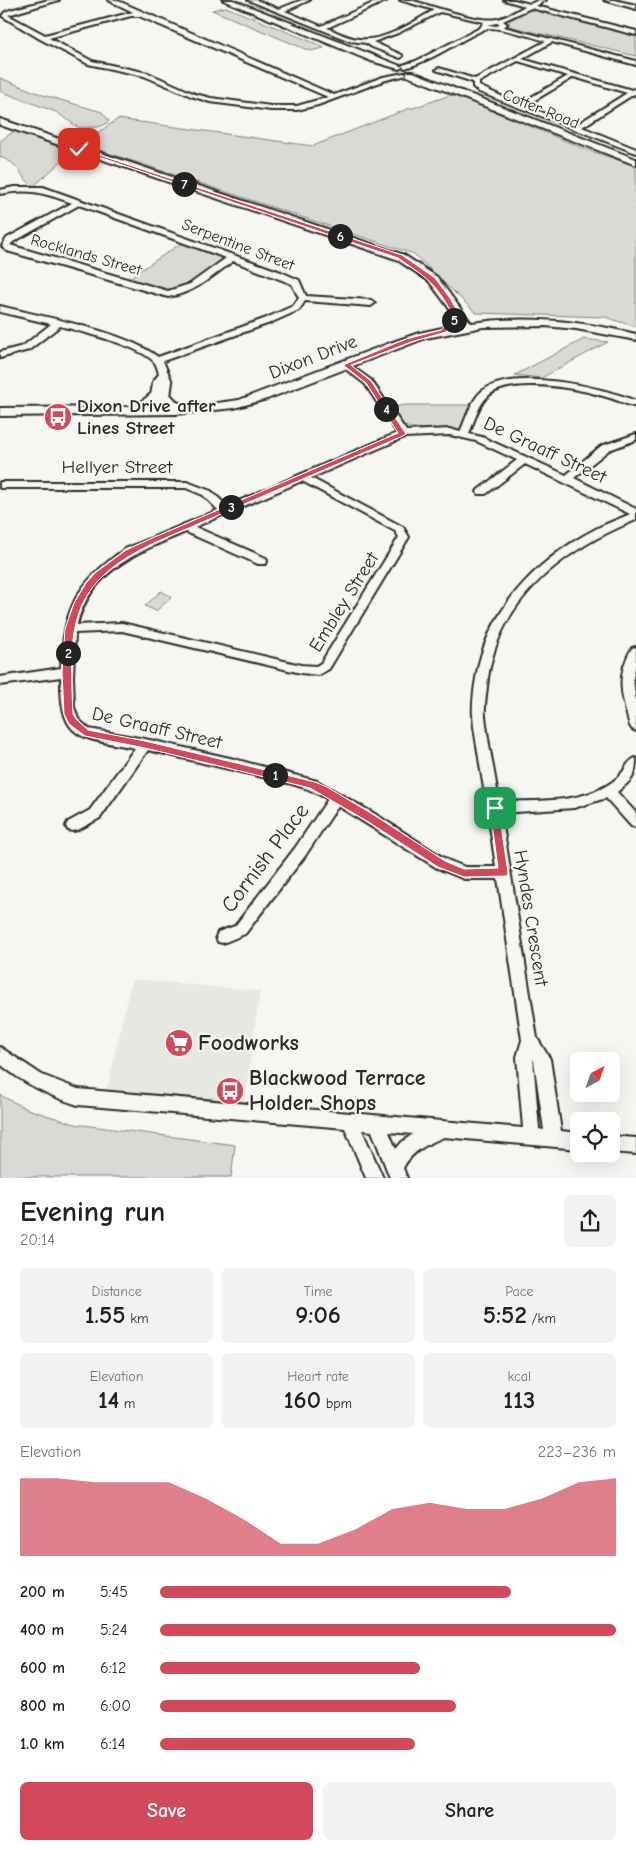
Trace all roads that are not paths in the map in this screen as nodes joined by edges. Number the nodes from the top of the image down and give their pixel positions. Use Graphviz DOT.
graph roads {
  1 [pos="56,0"];
  2 [pos="110,0"];
  3 [pos="226,0"];
  4 [pos="251,0"];
  5 [pos="307,0"];
  6 [pos="385,0"];
  7 [pos="404,0"];
  8 [pos="507,0"];
  9 [pos="543,0"];
  10 [pos="606,0"];
  11 [pos="531,6"];
  12 [pos="636,7"];
  13 [pos="439,10"];
  14 [pos="280,11"];
  15 [pos="140,14"];
  16 [pos="486,24"];
  17 [pos="501,24"];
  18 [pos="321,28"];
  19 [pos="636,33"];
  20 [pos="42,38"];
  21 [pos="552,40"];
  22 [pos="370,42"];
  23 [pos="400,56"];
  24 [pos="517,59"];
  25 [pos="636,63"];
  26 [pos="404,70"];
  27 [pos="439,70"];
  28 [pos="574,75"];
  29 [pos="476,81"];
  30 [pos="635,91"];
  31 [pos="333,97"];
  32 [pos="520,106"];
  33 [pos="0,122"];
  34 [pos="576,128"];
  35 [pos="636,151"];
  36 [pos="636,162"];
  37 [pos="0,192"];
  38 [pos="78,202"];
  39 [pos="232,257"];
  40 [pos="303,298"];
  41 [pos="370,303"];
  42 [pos="0,309"];
  43 [pos="462,322"];
  44 [pos="57,324"];
  45 [pos="636,337"];
  46 [pos="0,355"];
  47 [pos="158,360"];
  48 [pos="346,365"];
  49 [pos="160,395"];
  50 [pos="636,404"];
  51 [pos="187,410"];
  52 [pos="130,411"];
  53 [pos="158,411"];
  54 [pos="0,412"];
  55 [pos="402,434"];
  56 [pos="464,434"];
  57 [pos="636,436"];
  58 [pos="525,459"];
  59 [pos="302,477"];
  60 [pos="567,479"];
  61 [pos="0,485"];
  62 [pos="482,492"];
  63 [pos="225,510"];
  64 [pos="636,514"];
  65 [pos="184,527"];
  66 [pos="262,561"];
  67 [pos="69,629"];
  68 [pos="636,651"];
  69 [pos="67,672"];
  70 [pos="0,681"];
  71 [pos="636,726"];
  72 [pos="145,744"];
  73 [pos="636,763"];
  74 [pos="609,792"];
  75 [pos="336,798"];
  76 [pos="495,808"];
  77 [pos="636,822"];
  78 [pos="73,826"];
  79 [pos="503,873"];
  80 [pos="223,937"];
  81 [pos="530,1040"];
  82 [pos="0,1054"];
  83 [pos="350,1122"];
  84 [pos="377,1124"];
  85 [pos="444,1130"];
  86 [pos="532,1137"];
  87 [pos="554,1139"];
  88 [pos="570,1140"];
  89 [pos="620,1145"];
  90 [pos="636,1146"];
  91 [pos="397,1172"];
  92 [pos="375,1178"];
  1 -- 20 [label="street"];
  2 -- 15 [label="street"];
  3 -- 26 [label="main road, Cotter Road"];
  4 -- 14 [label="street"];
  5 -- 14 [label="street"];
  6 -- 18 [label="street"];
  7 -- 13 [label="street"];
  8 -- 11 [label="street"];
  9 -- 11 [label="street"];
  10 -- 12 [label="street"];
  11 -- 17 [label="street"];
  11 -- 19 [label="street"];
  13 -- 16 [label="street"];
  13 -- 22 [label="street"];
  14 -- 18 [label="street"];
  15 -- 20 [label="street"];
  15 -- 31 [label="street"];
  16 -- 17 [label="street"];
  16 -- 26 [label="street"];
  17 -- 21 [label="street"];
  17 -- 26 [label="street"];
  18 -- 22 [label="street"];
  20 -- 31 [label="street"];
  21 -- 24 [label="street"];
  21 -- 25 [label="street"];
  22 -- 23 [label="street"];
  24 -- 28 [label="street"];
  24 -- 29 [label="street"];
  26 -- 31 [label="street"];
  26 -- 36 [label="main road, Cotter Road"];
  27 -- 29 [label="street"];
  28 -- 30 [label="street"];
  28 -- 32 [label="street"];
  29 -- 32 [label="street"];
  30 -- 34 [label="street"];
  32 -- 34 [label="street"];
  33 -- 43 [label="main road"];
  34 -- 35 [label="street"];
  37 -- 38 [label="street, Serpentine Street"];
  38 -- 39 [label="street, Serpentine Street"];
  38 -- 39 [label="street, Rocklands Street"];
  39 -- 40 [label="street, Serpentine Street"];
  40 -- 41 [label="street"];
  40 -- 47 [label="street, Serpentine Street"];
  42 -- 44 [label="street"];
  43 -- 45 [label="main road, Dixon Drive"];
  43 -- 48 [label="main road, Dixon Drive"];
  44 -- 46 [label="street"];
  44 -- 47 [label="street"];
  47 -- 49 [label="street"];
  48 -- 51 [label="main road, Dixon Drive"];
  48 -- 55 [label="street"];
  49 -- 51 [label="main road"];
  49 -- 52 [label="main road"];
  49 -- 53 [label="street"];
  50 -- 56 [label="street"];
  51 -- 53 [label="main road, Dixon Drive"];
  52 -- 53 [label="main road, Dixon Drive"];
  52 -- 54 [label="main road, Dixon Drive"];
  55 -- 56 [label="street, De Graaff Street"];
  55 -- 59 [label="street, De Graaff Street"];
  56 -- 58 [label="street, De Graaff Street"];
  57 -- 60 [label="street"];
  58 -- 60 [label="street, De Graaff Street"];
  58 -- 62 [label="street"];
  59 -- 63 [label="street, De Graaff Street"];
  59 -- 67 [label="street, Embley Street"];
  60 -- 64 [label="street, De Graaff Street"];
  61 -- 63 [label="street, Hellyer Street"];
  63 -- 65 [label="street, De Graaff Street"];
  64 -- 76 [label="street, Hyndes Crescent"];
  65 -- 66 [label="street"];
  65 -- 67 [label="street, De Graaff Street"];
  67 -- 69 [label="street, De Graaff Street"];
  68 -- 71 [label="street"];
  69 -- 70 [label="street"];
  69 -- 72 [label="street, De Graaff Street"];
  72 -- 75 [label="street, De Graaff Street"];
  72 -- 78 [label="street"];
  73 -- 74 [label="street"];
  74 -- 76 [label="street"];
  74 -- 77 [label="street"];
  75 -- 79 [label="street, De Graaff Street"];
  75 -- 80 [label="street, Cornish Place"];
  76 -- 79 [label="street, Hyndes Crescent"];
  79 -- 81 [label="street, Hyndes Crescent"];
  81 -- 86 [label="street, Hyndes Crescent"];
  81 -- 87 [label="street, Hyndes Crescent"];
  82 -- 83 [label="street"];
  83 -- 84 [label="street"];
  83 -- 92 [label="street"];
  84 -- 85 [label="street"];
  84 -- 91 [label="street"];
  85 -- 86 [label="street"];
  85 -- 91 [label="street"];
  86 -- 87 [label="street"];
  87 -- 88 [label="street"];
  89 -- 90 [label="street"];
}
